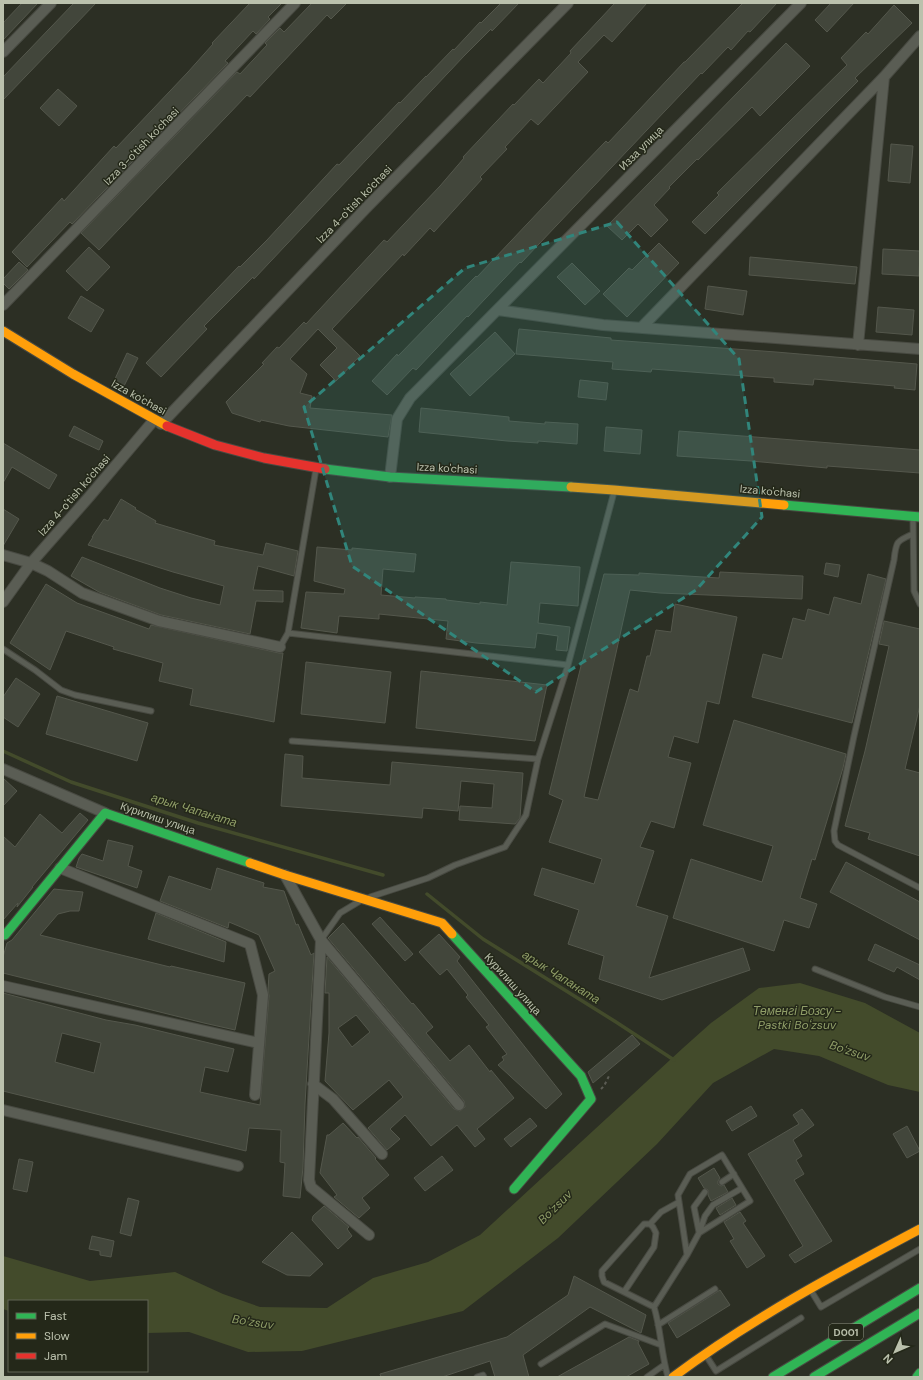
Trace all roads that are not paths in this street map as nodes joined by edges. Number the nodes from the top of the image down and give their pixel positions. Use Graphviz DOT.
graph roads {
  1 [pos="51,3"];
  2 [pos="295,3"];
  3 [pos="568,3"];
  4 [pos="801,3"];
  5 [pos="920,36"];
  6 [pos="3,52"];
  7 [pos="884,77"];
  8 [pos="3,305"];
  9 [pos="498,310"];
  10 [pos="641,328"];
  11 [pos="3,331"];
  12 [pos="858,345"];
  13 [pos="920,349"];
  14 [pos="158,422"];
  15 [pos="316,468"];
  16 [pos="390,477"];
  17 [pos="614,490"];
  18 [pos="916,517"];
  19 [pos="913,534"];
  20 [pos="3,554"];
  21 [pos="31,563"];
  22 [pos="3,602"];
  23 [pos="920,604"];
  24 [pos="288,633"];
  25 [pos="280,647"];
  26 [pos="3,649"];
  27 [pos="568,665"];
  28 [pos="151,712"];
  29 [pos="292,741"];
  30 [pos="538,759"];
  31 [pos="5,773"];
  32 [pos="105,813"];
  33 [pos="60,868"];
  34 [pos="285,876"];
  35 [pos="920,888"];
  36 [pos="362,899"];
  37 [pos="4,936"];
  38 [pos="321,940"];
  39 [pos="815,969"];
  40 [pos="3,986"];
  41 [pos="920,1007"];
  42 [pos="259,1043"];
  43 [pos="313,1084"];
  44 [pos="255,1095"];
  45 [pos="459,1105"];
  46 [pos="3,1110"];
  47 [pos="382,1154"];
  48 [pos="238,1166"];
  49 [pos="734,1174"];
  50 [pos="722,1182"];
  51 [pos="742,1188"];
  52 [pos="514,1189"];
  53 [pos="705,1192"];
  54 [pos="679,1202"];
  55 [pos="650,1224"];
  56 [pos="920,1229"];
  57 [pos="699,1233"];
  58 [pos="369,1235"];
  59 [pos="920,1249"];
  60 [pos="687,1255"];
  61 [pos="809,1288"];
  62 [pos="920,1288"];
  63 [pos="715,1289"];
  64 [pos="624,1292"];
  65 [pos="654,1307"];
  66 [pos="920,1313"];
  67 [pos="801,1318"];
  68 [pos="658,1325"];
  69 [pos="661,1344"];
  70 [pos="704,1353"];
  71 [pos="541,1364"];
  72 [pos="664,1365"];
  73 [pos="920,1373"];
  74 [pos="477,1377"];
  75 [pos="484,1377"];
  76 [pos="648,1377"];
  77 [pos="668,1377"];
  78 [pos="673,1377"];
  79 [pos="773,1377"];
  80 [pos="814,1377"];
  81 [pos="917,1377"];
  1 -- 6 [label="street"];
  2 -- 8 [label="street, Izza 3-o'tish ko'chasi"];
  3 -- 14 [label="street, Izza 4-o'tish ko'chasi"];
  4 -- 9 [label="street, Изза улица"];
  5 -- 7 [label="street"];
  7 -- 10 [label="street"];
  7 -- 12 [label="street"];
  9 -- 10 [label="street"];
  9 -- 16 [label="street, Изза улица"];
  10 -- 12 [label="street"];
  11 -- 14 [label="main road, Izza ko'chasi"];
  12 -- 13 [label="street"];
  14 -- 15 [label="main road, Izza ko'chasi"];
  14 -- 21 [label="street, Izza 4-o'tish ko'chasi"];
  15 -- 16 [label="main road, Izza ko'chasi"];
  15 -- 24 [label="lane"];
  16 -- 17 [label="main road, Izza ko'chasi"];
  17 -- 18 [label="main road, Izza ko'chasi"];
  17 -- 27 [label="lane"];
  18 -- 19 [label="lane"];
  19 -- 23 [label="lane"];
  19 -- 35 [label="lane"];
  20 -- 21 [label="street"];
  21 -- 22 [label="street, Izza 4-o'tish ko'chasi"];
  21 -- 25 [label="street"];
  24 -- 25 [label="lane"];
  24 -- 27 [label="lane"];
  26 -- 28 [label="lane"];
  27 -- 30 [label="lane"];
  29 -- 30 [label="lane"];
  30 -- 36 [label="lane"];
  31 -- 32 [label="street"];
  32 -- 33 [label="main road, Курилиш улица"];
  32 -- 34 [label="main road, Курилиш улица"];
  33 -- 37 [label="main road, Курилиш улица"];
  33 -- 42 [label="street"];
  34 -- 36 [label="main road, Курилиш улица"];
  34 -- 38 [label="street"];
  36 -- 38 [label="lane"];
  36 -- 52 [label="main road, Курилиш улица"];
  38 -- 43 [label="street"];
  38 -- 45 [label="street"];
  39 -- 41 [label="lane"];
  40 -- 42 [label="street"];
  42 -- 44 [label="street"];
  43 -- 47 [label="street"];
  43 -- 58 [label="street"];
  46 -- 48 [label="street"];
  49 -- 50 [label="lane"];
  49 -- 51 [label="lane"];
  49 -- 54 [label="lane"];
  51 -- 57 [label="lane"];
  51 -- 57 [label="lane"];
  53 -- 57 [label="lane"];
  54 -- 55 [label="lane"];
  54 -- 60 [label="lane"];
  55 -- 64 [label="lane"];
  55 -- 64 [label="lane"];
  56 -- 61 [label="main road"];
  57 -- 60 [label="lane"];
  59 -- 61 [label="lane"];
  60 -- 65 [label="lane"];
  61 -- 70 [label="main road"];
  62 -- 79 [label="main road, D001"];
  63 -- 68 [label="lane"];
  64 -- 65 [label="lane"];
  65 -- 68 [label="lane"];
  66 -- 80 [label="main road, D001"];
  67 -- 70 [label="lane"];
  68 -- 69 [label="lane"];
  69 -- 71 [label="lane"];
  69 -- 72 [label="lane"];
  70 -- 78 [label="main road"];
  72 -- 76 [label="lane"];
  72 -- 77 [label="lane"];
  73 -- 81 [label="main road"];
  74 -- 75 [label="lane"];
}
